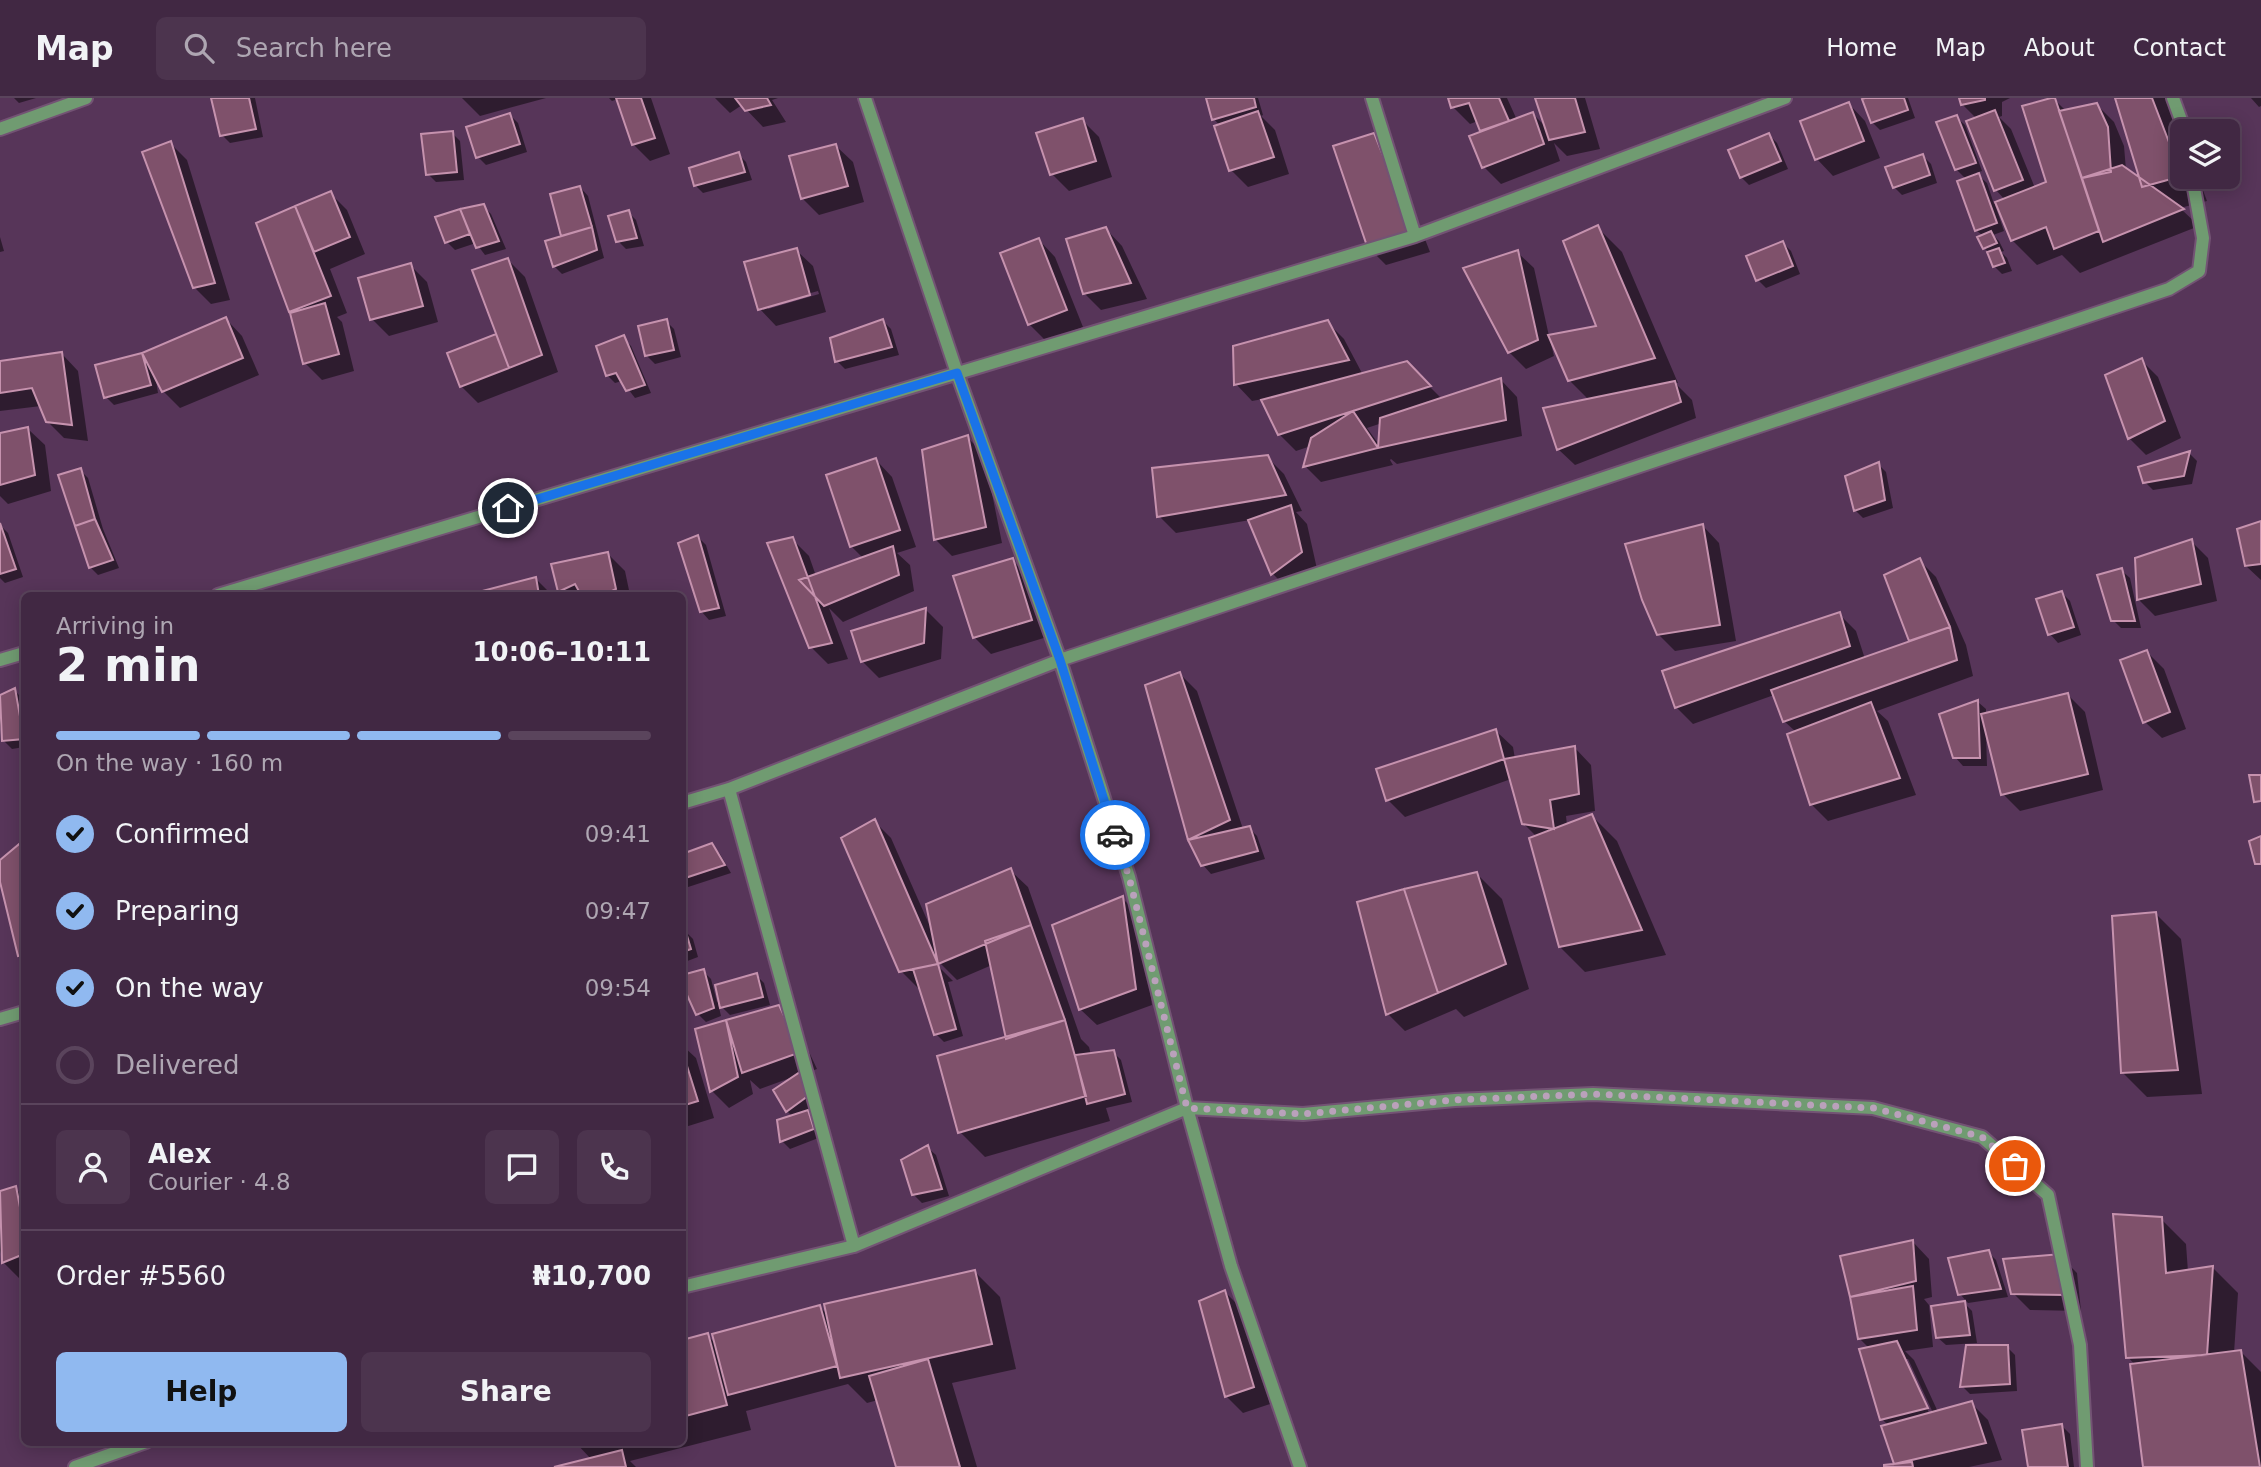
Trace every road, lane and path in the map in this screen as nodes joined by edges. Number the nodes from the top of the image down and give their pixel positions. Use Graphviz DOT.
graph roads {
  1 [pos="86,98"];
  2 [pos="865,98"];
  3 [pos="1372,98"];
  4 [pos="1784,98"];
  5 [pos="2173,98"];
  6 [pos="2181,119"];
  7 [pos="0,129"];
  8 [pos="2194,189"];
  9 [pos="1415,236"];
  10 [pos="957,373"];
  11 [pos="228,592"];
  12 [pos="21,654"];
  13 [pos="0,660"];
  14 [pos="1060,660"];
  15 [pos="729,789"];
  16 [pos="686,802"];
  17 [pos="21,1013"];
  18 [pos="0,1019"];
  19 [pos="1187,1108"];
  20 [pos="854,1246"];
  21 [pos="686,1286"];
  22 [pos="135,1446"];
  23 [pos="75,1467"];
  24 [pos="1300,1467"];
  25 [pos="2087,1467"];
  1 -- 7 [label="street"];
  2 -- 10 [label="street"];
  3 -- 9 [label="street"];
  4 -- 9 [label="street"];
  5 -- 6 [label="street"];
  8 -- 14 [label="street"];
  9 -- 10 [label="street"];
  10 -- 11 [label="street"];
  10 -- 14 [label="street"];
  12 -- 13 [label="street"];
  14 -- 15 [label="street"];
  14 -- 19 [label="street"];
  15 -- 16 [label="street"];
  15 -- 20 [label="street"];
  17 -- 18 [label="street"];
  19 -- 20 [label="street"];
  19 -- 24 [label="street"];
  19 -- 25 [label="street"];
  20 -- 21 [label="street"];
  22 -- 23 [label="street"];
}
